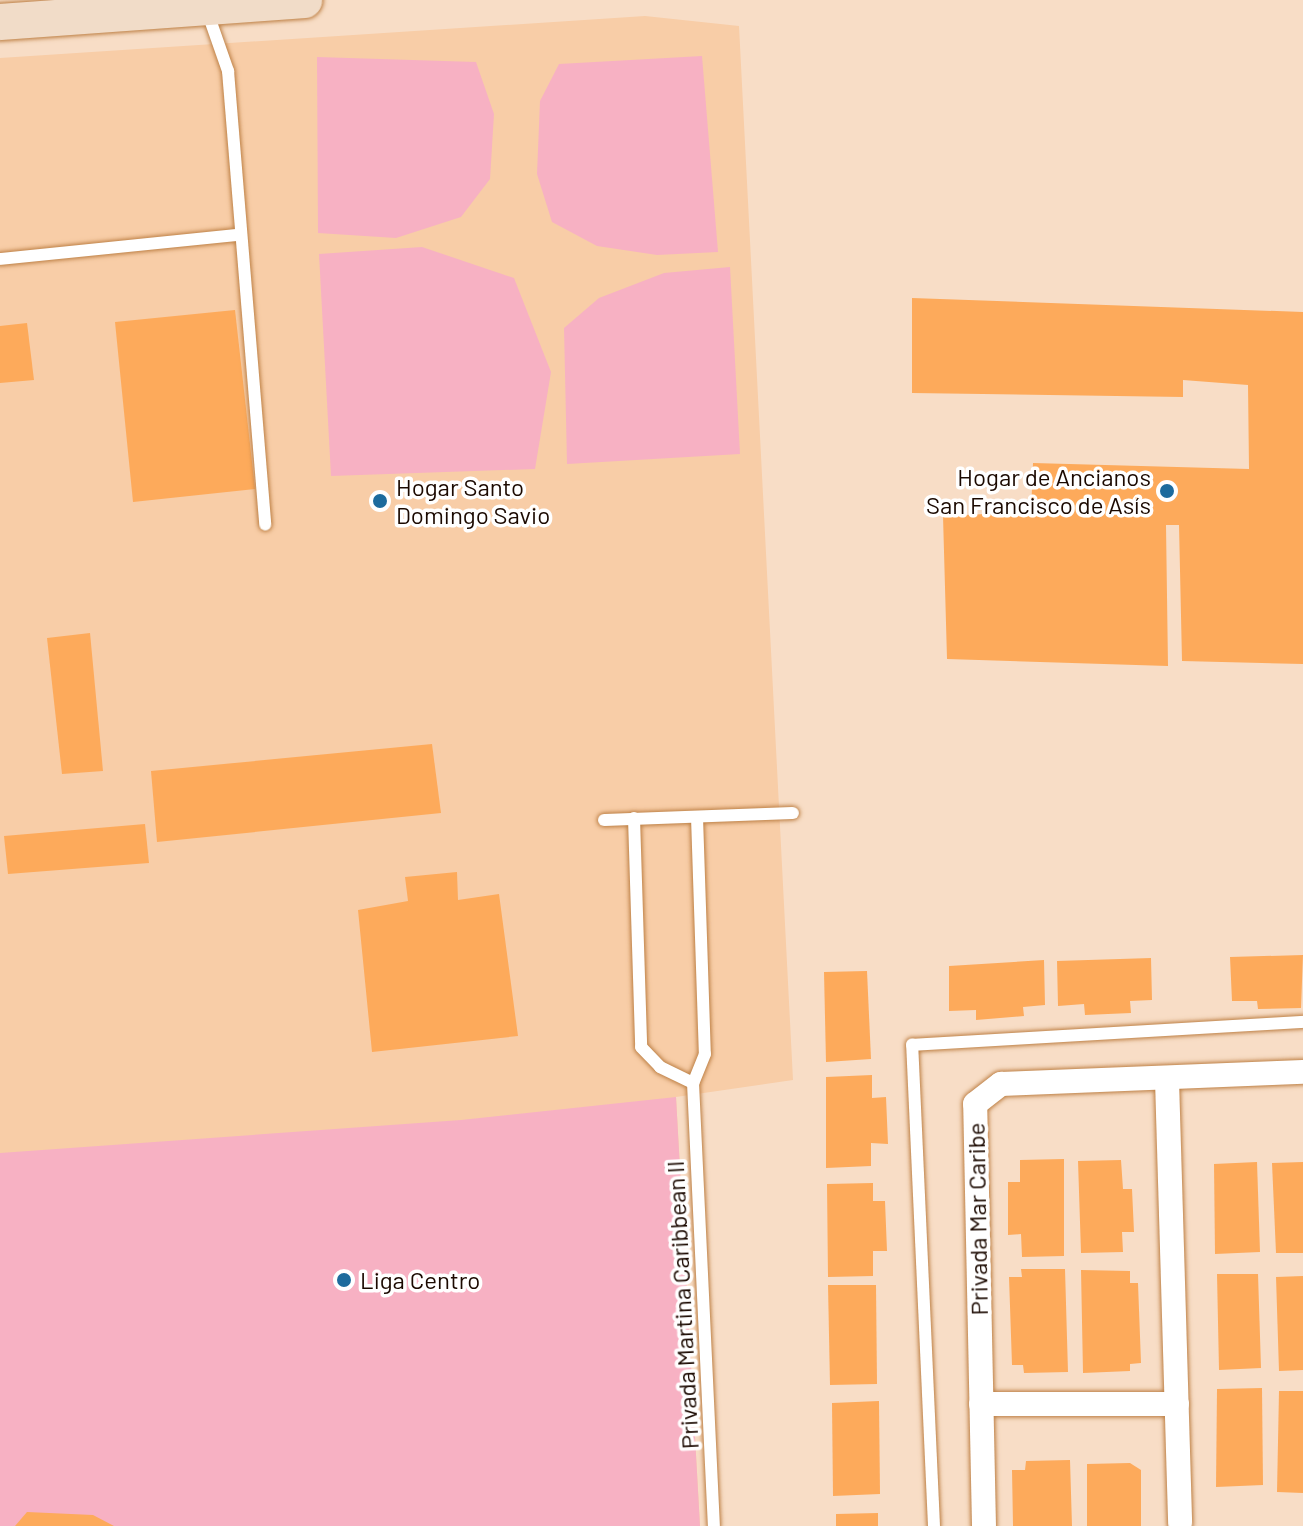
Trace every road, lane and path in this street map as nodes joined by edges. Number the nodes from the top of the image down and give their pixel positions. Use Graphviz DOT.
graph roads {
  1 [pos="304,0"];
  2 [pos="205,3"];
  3 [pos="0,22"];
  4 [pos="238,235"];
  5 [pos="0,259"];
  6 [pos="265,524"];
  7 [pos="793,813"];
  8 [pos="697,817"];
  9 [pos="634,818"];
  10 [pos="604,820"];
  11 [pos="1303,1022"];
  12 [pos="1303,1072"];
  13 [pos="1167,1080"];
  14 [pos="693,1083"];
  15 [pos="981,1404"];
  16 [pos="1177,1404"];
  17 [pos="1180,1523"];
  18 [pos="714,1526"];
  19 [pos="934,1526"];
  20 [pos="984,1526"];
  1 -- 2 [label="main road"];
  2 -- 3 [label="main road"];
  2 -- 4 [label="lane"];
  4 -- 5 [label="lane"];
  4 -- 6 [label="lane"];
  7 -- 8 [label="lane"];
  8 -- 9 [label="lane"];
  8 -- 14 [label="lane, Privada Martina Caribbean II"];
  9 -- 10 [label="lane"];
  9 -- 14 [label="lane"];
  11 -- 19 [label="lane"];
  12 -- 13 [label="street, Privada Mar Caribe"];
  13 -- 15 [label="street, Privada Mar Caribe"];
  13 -- 16 [label="street"];
  14 -- 18 [label="lane, Privada Martina Caribbean II"];
  15 -- 16 [label="street"];
  15 -- 20 [label="street, Privada Mar Caribe"];
  16 -- 17 [label="street"];
}
